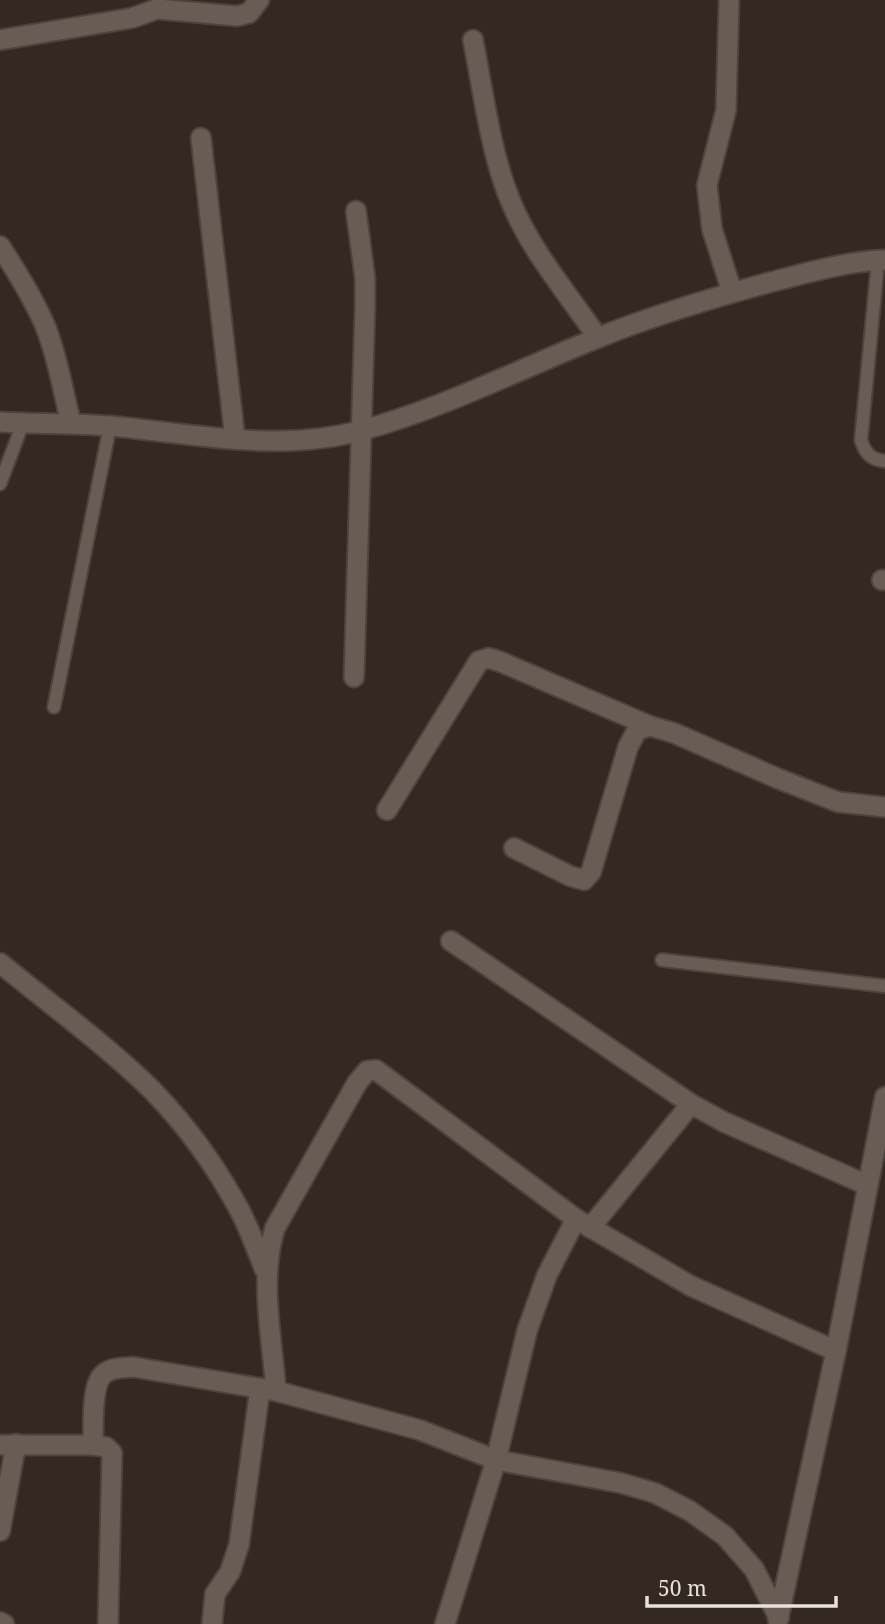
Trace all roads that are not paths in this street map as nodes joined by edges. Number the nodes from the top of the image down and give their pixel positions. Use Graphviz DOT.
graph roads {
  1 [pos="259,0"];
  2 [pos="729,0"];
  3 [pos="159,5"];
  4 [pos="0,40"];
  5 [pos="473,40"];
  6 [pos="201,138"];
  7 [pos="356,211"];
  8 [pos="0,246"];
  9 [pos="881,260"];
  10 [pos="732,292"];
  11 [pos="598,338"];
  12 [pos="0,422"];
  13 [pos="23,423"];
  14 [pos="71,424"];
  15 [pos="110,426"];
  16 [pos="363,431"];
  17 [pos="234,439"];
  18 [pos="885,461"];
  19 [pos="0,484"];
  20 [pos="354,677"];
  21 [pos="54,707"];
  22 [pos="650,726"];
  23 [pos="885,807"];
  24 [pos="387,810"];
  25 [pos="514,848"];
  26 [pos="451,941"];
  27 [pos="662,960"];
  28 [pos="0,963"];
  29 [pos="885,986"];
  30 [pos="885,1097"];
  31 [pos="691,1104"];
  32 [pos="867,1185"];
  33 [pos="583,1223"];
  34 [pos="267,1274"];
  35 [pos="836,1351"];
  36 [pos="268,1390"];
  37 [pos="8,1444"];
  38 [pos="93,1445"];
  39 [pos="496,1460"];
  40 [pos="0,1531"];
  41 [pos="778,1621"];
  42 [pos="108,1624"];
  43 [pos="212,1624"];
  44 [pos="445,1624"];
  1 -- 3 [label="street"];
  2 -- 10 [label="street"];
  3 -- 4 [label="street"];
  5 -- 11 [label="street"];
  6 -- 17 [label="street"];
  7 -- 16 [label="street"];
  8 -- 14 [label="street"];
  9 -- 10 [label="street"];
  9 -- 18 [label="lane"];
  10 -- 11 [label="street"];
  11 -- 16 [label="street"];
  12 -- 13 [label="street"];
  13 -- 14 [label="street"];
  13 -- 19 [label="lane"];
  14 -- 15 [label="street"];
  15 -- 17 [label="street"];
  15 -- 21 [label="lane"];
  16 -- 17 [label="street"];
  16 -- 20 [label="street"];
  22 -- 23 [label="street"];
  22 -- 24 [label="street"];
  22 -- 25 [label="street"];
  26 -- 31 [label="street"];
  27 -- 29 [label="lane"];
  28 -- 34 [label="street"];
  30 -- 32 [label="street"];
  31 -- 32 [label="street"];
  31 -- 33 [label="street"];
  32 -- 35 [label="street"];
  33 -- 34 [label="street"];
  33 -- 35 [label="street"];
  33 -- 39 [label="street"];
  34 -- 36 [label="street"];
  35 -- 41 [label="street"];
  36 -- 38 [label="street"];
  36 -- 39 [label="street"];
  36 -- 43 [label="street"];
  37 -- 38 [label="street"];
  37 -- 40 [label="street"];
  38 -- 42 [label="street"];
  39 -- 41 [label="street"];
  39 -- 44 [label="street"];
}
